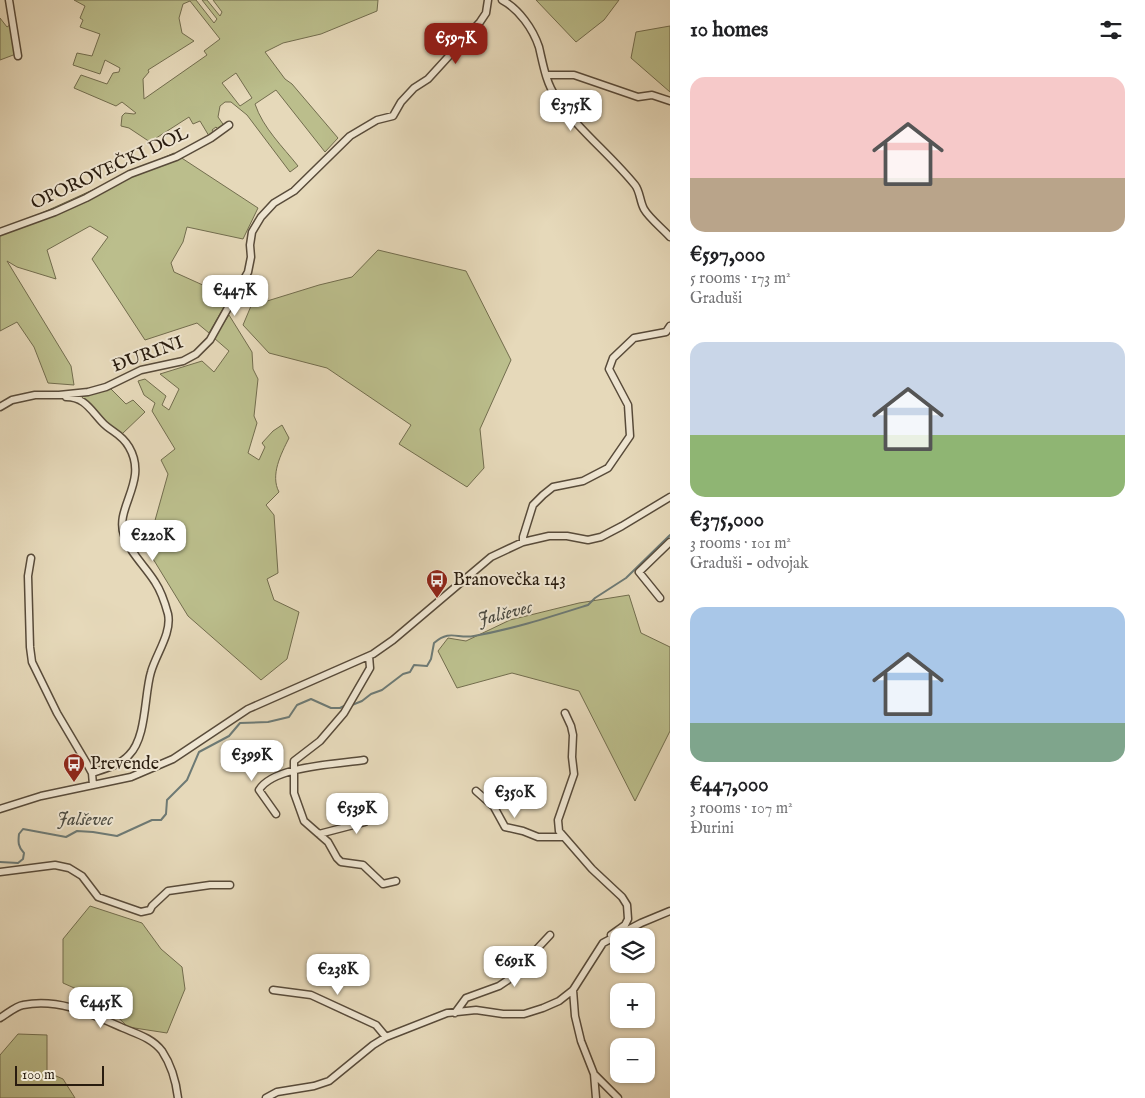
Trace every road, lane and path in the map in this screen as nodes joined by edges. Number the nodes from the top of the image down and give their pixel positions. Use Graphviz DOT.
graph roads {
  1 [pos="9,0"];
  2 [pos="488,0"];
  3 [pos="502,0"];
  4 [pos="18,56"];
  5 [pos="546,75"];
  6 [pos="670,101"];
  7 [pos="229,125"];
  8 [pos="0,232"];
  9 [pos="670,237"];
  10 [pos="670,326"];
  11 [pos="31,396"];
  12 [pos="0,407"];
  13 [pos="670,498"];
  14 [pos="523,542"];
  15 [pos="670,542"];
  16 [pos="31,558"];
  17 [pos="660,598"];
  18 [pos="369,656"];
  19 [pos="564,713"];
  20 [pos="364,760"];
  21 [pos="293,770"];
  22 [pos="92,773"];
  23 [pos="93,785"];
  24 [pos="476,791"];
  25 [pos="0,809"];
  26 [pos="369,809"];
  27 [pos="276,814"];
  28 [pos="319,834"];
  29 [pos="563,837"];
  30 [pos="0,872"];
  31 [pos="396,881"];
  32 [pos="230,885"];
  33 [pos="670,910"];
  34 [pos="550,935"];
  35 [pos="603,943"];
  36 [pos="273,990"];
  37 [pos="573,990"];
  38 [pos="455,1013"];
  39 [pos="0,1018"];
  40 [pos="386,1037"];
  41 [pos="594,1074"];
  42 [pos="178,1098"];
  43 [pos="266,1098"];
  44 [pos="596,1098"];
  45 [pos="618,1098"];
  1 -- 4 [label="street"];
  2 -- 11 [label="street, ĐURINI"];
  3 -- 5 [label="street"];
  5 -- 6 [label="street"];
  5 -- 9 [label="street"];
  7 -- 8 [label="street, OPOROVEČKI DOL"];
  10 -- 14 [label="street"];
  11 -- 12 [label="street, ĐURINI"];
  11 -- 22 [label="street"];
  13 -- 14 [label="street"];
  14 -- 18 [label="street"];
  15 -- 17 [label="street"];
  16 -- 22 [label="street"];
  18 -- 21 [label="street"];
  18 -- 23 [label="street"];
  19 -- 29 [label="street"];
  20 -- 21 [label="street"];
  21 -- 27 [label="street"];
  21 -- 28 [label="street"];
  22 -- 23 [label="street"];
  23 -- 25 [label="street"];
  24 -- 29 [label="street"];
  26 -- 28 [label="street"];
  28 -- 31 [label="street"];
  29 -- 35 [label="street"];
  30 -- 32 [label="street"];
  33 -- 35 [label="street"];
  34 -- 38 [label="street"];
  35 -- 37 [label="street"];
  36 -- 40 [label="street"];
  37 -- 38 [label="street"];
  37 -- 41 [label="street"];
  38 -- 40 [label="street"];
  39 -- 42 [label="street"];
  40 -- 43 [label="street"];
  41 -- 44 [label="street"];
  41 -- 45 [label="street"];
}
